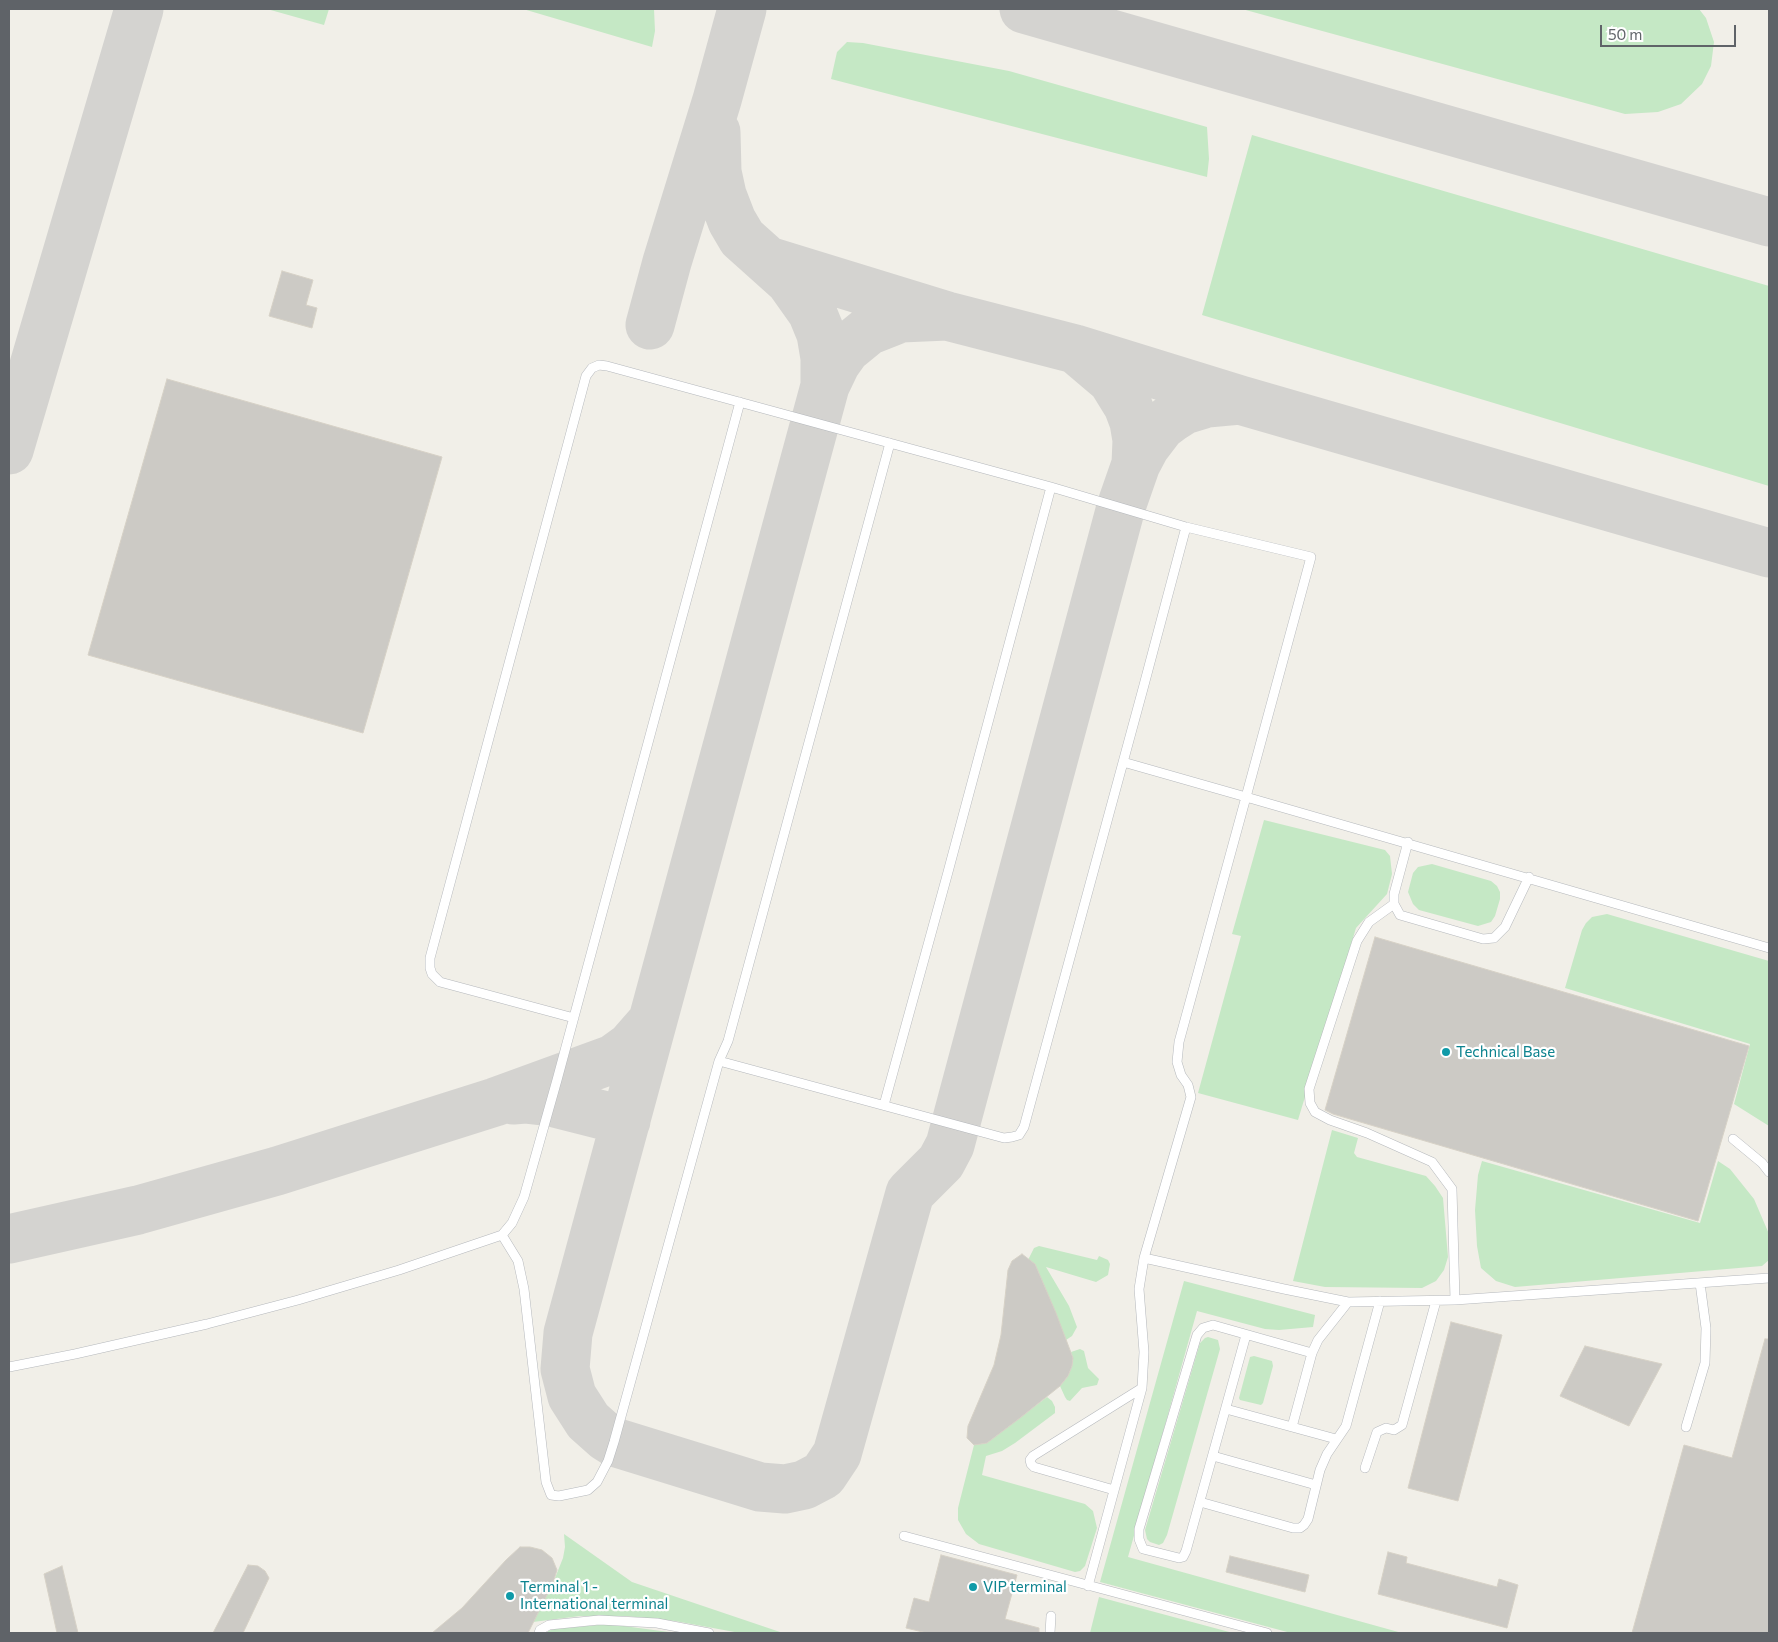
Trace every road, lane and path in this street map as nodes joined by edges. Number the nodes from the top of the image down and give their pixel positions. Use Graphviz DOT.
graph roads {
  1 [pos="740,402"];
  2 [pos="890,443"];
  3 [pos="1051,487"];
  4 [pos="1186,527"];
  5 [pos="1123,762"];
  6 [pos="1246,797"];
  7 [pos="1408,842"];
  8 [pos="1529,877"];
  9 [pos="1394,904"];
  10 [pos="1769,948"];
  11 [pos="574,1018"];
  12 [pos="719,1061"];
  13 [pos="884,1105"];
  14 [pos="1733,1139"];
  15 [pos="1769,1172"];
  16 [pos="502,1235"];
  17 [pos="1144,1258"];
  18 [pos="1769,1278"];
  19 [pos="1700,1283"];
  20 [pos="1436,1300"];
  21 [pos="1456,1300"];
  22 [pos="1380,1301"];
  23 [pos="1348,1302"];
  24 [pos="1246,1335"];
  25 [pos="1312,1353"];
  26 [pos="9,1367"];
  27 [pos="1142,1388"];
  28 [pos="1226,1409"];
  29 [pos="1686,1427"];
  30 [pos="1292,1428"];
  31 [pos="1336,1439"];
  32 [pos="1213,1456"];
  33 [pos="1365,1468"];
  34 [pos="1316,1485"];
  35 [pos="1114,1490"];
  36 [pos="1200,1502"];
  37 [pos="904,1536"];
  38 [pos="1088,1586"];
  39 [pos="1051,1616"];
  40 [pos="539,1633"];
  41 [pos="709,1633"];
  42 [pos="1050,1633"];
  43 [pos="1267,1633"];
  1 -- 2 [label="lane"];
  1 -- 11 [label="lane"];
  1 -- 11 [label="lane"];
  2 -- 3 [label="lane"];
  2 -- 12 [label="lane"];
  3 -- 4 [label="lane"];
  3 -- 13 [label="lane"];
  4 -- 5 [label="lane"];
  4 -- 6 [label="lane"];
  5 -- 6 [label="lane"];
  5 -- 13 [label="lane"];
  6 -- 7 [label="lane"];
  6 -- 17 [label="lane"];
  7 -- 8 [label="lane"];
  7 -- 9 [label="lane"];
  8 -- 9 [label="lane"];
  8 -- 10 [label="lane"];
  9 -- 21 [label="lane"];
  11 -- 16 [label="lane"];
  12 -- 13 [label="lane"];
  12 -- 16 [label="lane"];
  14 -- 15 [label="lane"];
  16 -- 26 [label="lane"];
  17 -- 23 [label="lane"];
  17 -- 27 [label="lane"];
  18 -- 19 [label="lane"];
  19 -- 21 [label="lane"];
  19 -- 29 [label="lane"];
  20 -- 21 [label="lane"];
  20 -- 22 [label="lane"];
  20 -- 33 [label="lane"];
  22 -- 23 [label="lane"];
  22 -- 31 [label="lane"];
  23 -- 25 [label="lane"];
  24 -- 25 [label="lane"];
  24 -- 28 [label="lane"];
  24 -- 36 [label="lane"];
  25 -- 30 [label="lane"];
  27 -- 35 [label="lane"];
  27 -- 35 [label="lane"];
  28 -- 30 [label="lane"];
  28 -- 32 [label="lane"];
  30 -- 31 [label="lane"];
  31 -- 34 [label="lane"];
  32 -- 34 [label="lane"];
  32 -- 36 [label="lane"];
  34 -- 36 [label="lane"];
  35 -- 38 [label="lane"];
  37 -- 38 [label="lane"];
  38 -- 43 [label="lane"];
  39 -- 42 [label="lane"];
  40 -- 41 [label="lane"];
}
